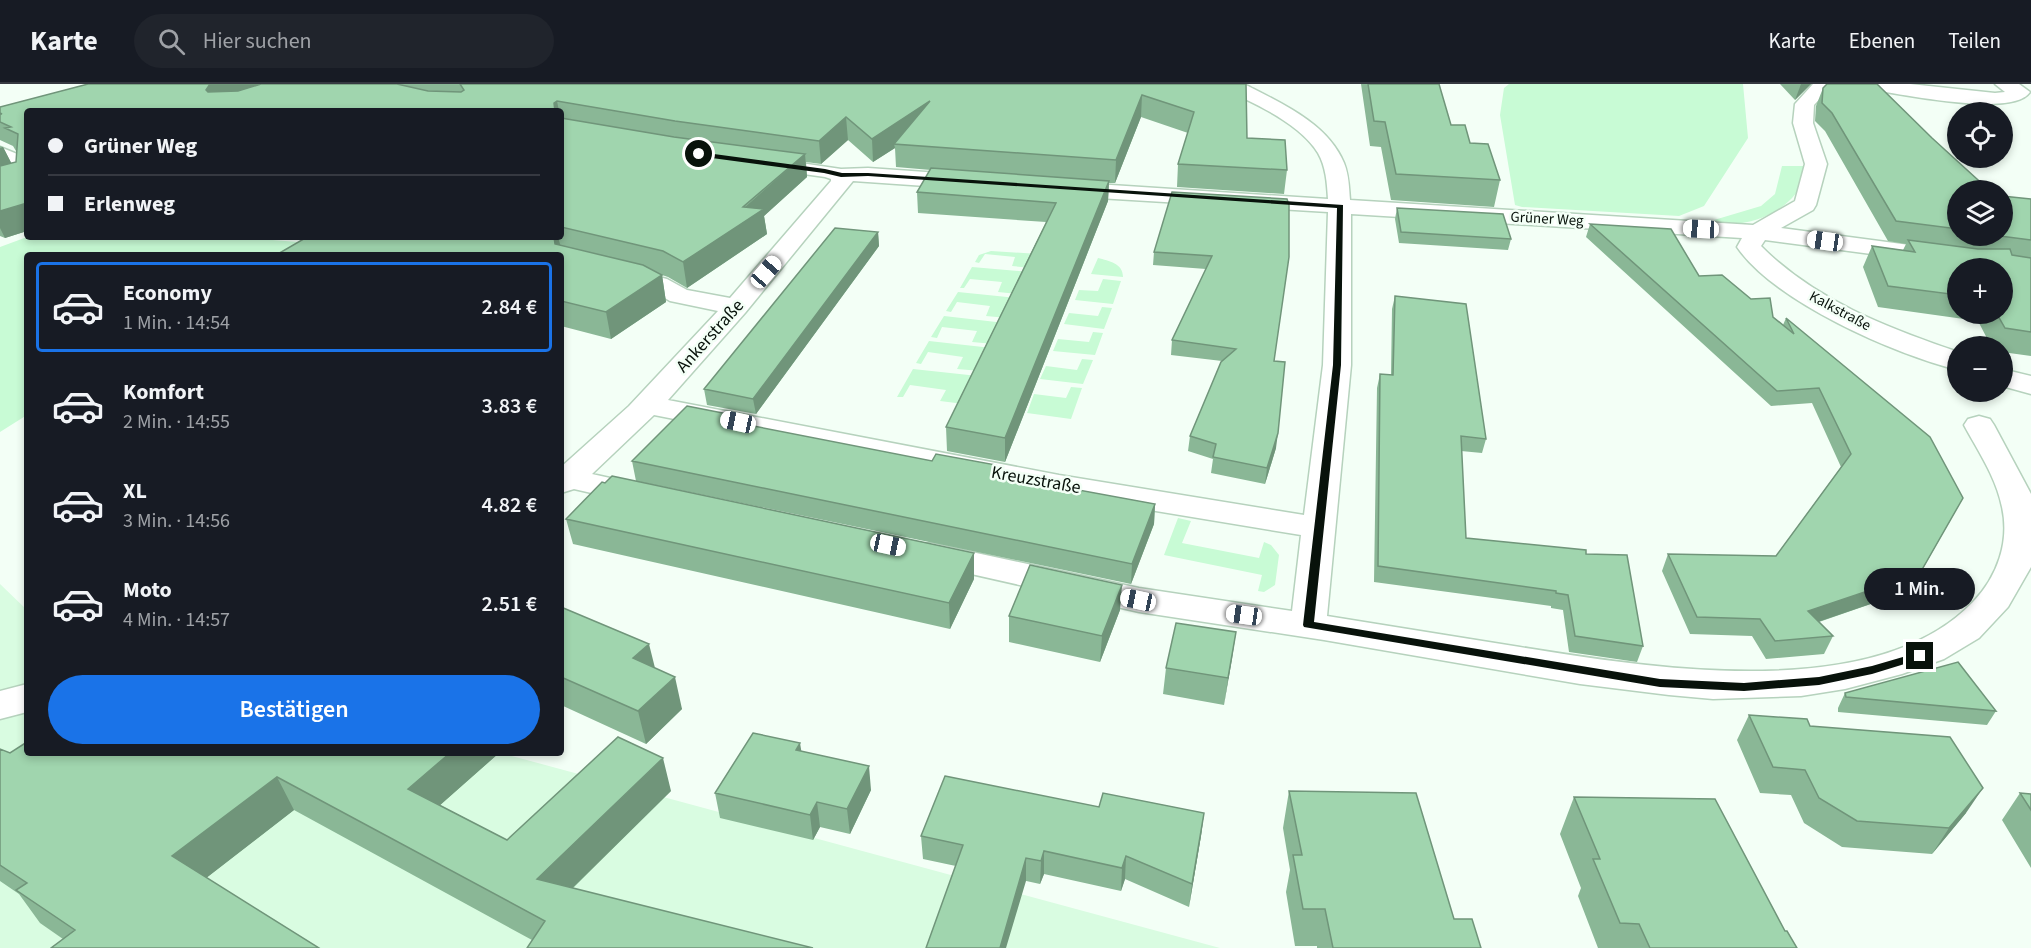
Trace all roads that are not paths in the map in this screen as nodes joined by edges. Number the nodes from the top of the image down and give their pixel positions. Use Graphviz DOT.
graph roads {
  1 [pos="1228,84"];
  2 [pos="1839,84"];
  3 [pos="1873,84"];
  4 [pos="2004,84"];
  5 [pos="0,153"];
  6 [pos="746,161"];
  7 [pos="24,165"];
  8 [pos="841,175"];
  9 [pos="991,184"];
  10 [pos="1047,188"];
  11 [pos="1340,206"];
  12 [pos="1757,232"];
  13 [pos="1938,256"];
  14 [pos="564,261"];
  15 [pos="736,307"];
  16 [pos="1947,358"];
  17 [pos="2013,379"];
  18 [pos="2031,385"];
  19 [pos="649,405"];
  20 [pos="1980,425"];
  21 [pos="564,481"];
  22 [pos="673,501"];
  23 [pos="1318,528"];
  24 [pos="899,547"];
  25 [pos="1308,625"];
  26 [pos="24,699"];
  27 [pos="0,705"];
  1 -- 11 [label="street"];
  2 -- 12 [label="street"];
  3 -- 4 [label="street"];
  5 -- 7 [label="street"];
  6 -- 8 [label="street"];
  8 -- 9 [label="street"];
  8 -- 15 [label="street, Ankerstraße"];
  10 -- 11 [label="street, Grüner Weg"];
  11 -- 12 [label="street, Grüner Weg"];
  11 -- 23 [label="street"];
  12 -- 13 [label="street, Grüner Weg"];
  12 -- 16 [label="street, Kalkstraße"];
  14 -- 15 [label="street"];
  15 -- 19 [label="street, Ankerstraße"];
  17 -- 18 [label="street"];
  19 -- 21 [label="street, Ankerstraße"];
  19 -- 23 [label="street, Kreuzstraße"];
  20 -- 25 [label="street"];
  21 -- 22 [label="street"];
  23 -- 25 [label="street"];
  24 -- 25 [label="street"];
  26 -- 27 [label="street"];
}
